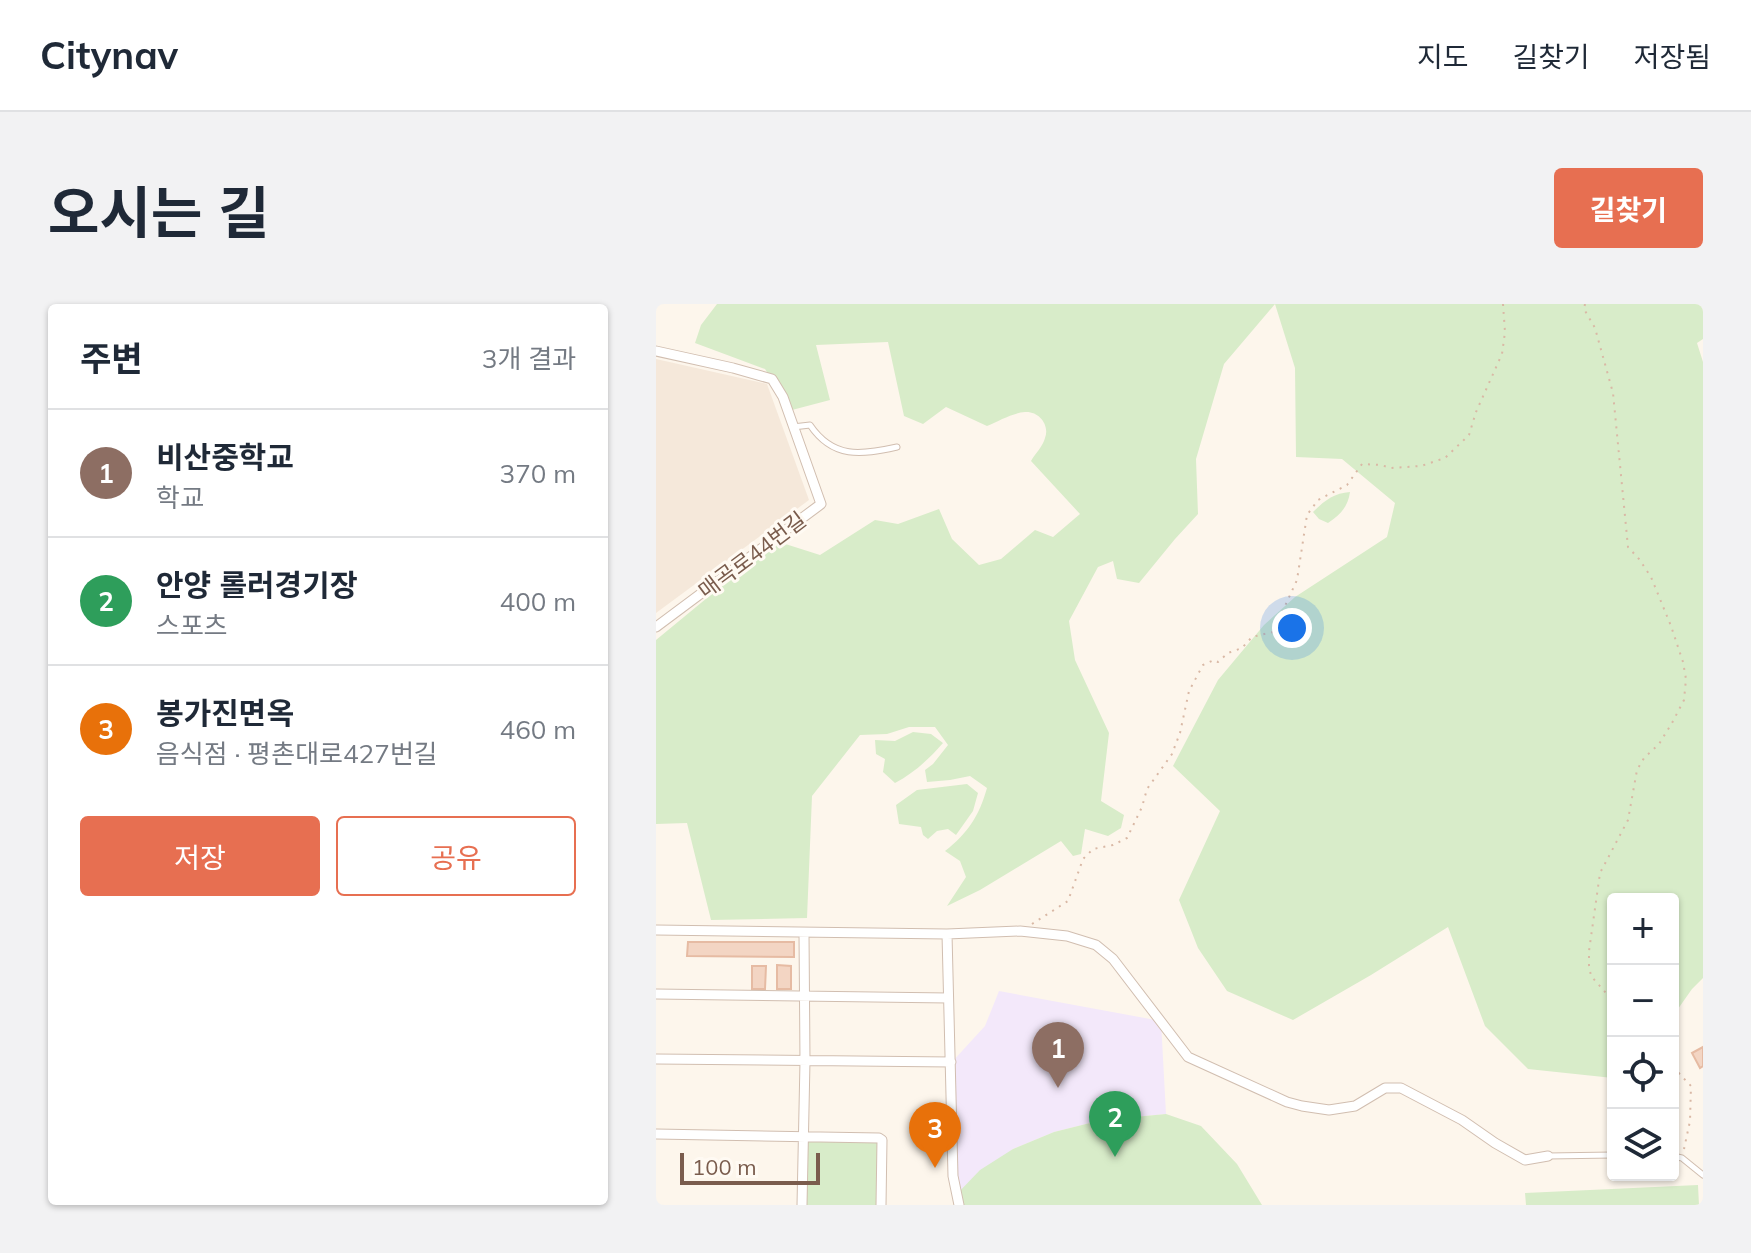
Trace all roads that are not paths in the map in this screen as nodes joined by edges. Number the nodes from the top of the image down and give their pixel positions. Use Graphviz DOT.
graph roads {
  1 [pos="656,351"];
  2 [pos="793,427"];
  3 [pos="897,447"];
  4 [pos="656,627"];
  5 [pos="656,930"];
  6 [pos="804,933"];
  7 [pos="947,934"];
  8 [pos="656,994"];
  9 [pos="804,996"];
  10 [pos="948,998"];
  11 [pos="656,1059"];
  12 [pos="805,1061"];
  13 [pos="951,1062"];
  14 [pos="656,1134"];
  15 [pos="804,1137"];
  16 [pos="1607,1155"];
  17 [pos="1548,1156"];
  18 [pos="1679,1157"];
  19 [pos="1703,1175"];
  20 [pos="957,1204"];
  21 [pos="802,1205"];
  22 [pos="881,1205"];
  1 -- 2 [label="street, 매곡로44번길"];
  2 -- 3 [label="lane"];
  2 -- 4 [label="street, 매곡로44번길"];
  5 -- 6 [label="street"];
  6 -- 7 [label="street"];
  6 -- 9 [label="street"];
  7 -- 10 [label="street"];
  7 -- 17 [label="street"];
  8 -- 9 [label="street"];
  9 -- 10 [label="street"];
  9 -- 12 [label="street"];
  10 -- 13 [label="street"];
  11 -- 12 [label="street"];
  12 -- 13 [label="street"];
  12 -- 15 [label="street"];
  13 -- 20 [label="street"];
  14 -- 15 [label="street"];
  15 -- 21 [label="street"];
  15 -- 22 [label="street"];
  16 -- 17 [label="lane"];
  18 -- 19 [label="lane"];
}
